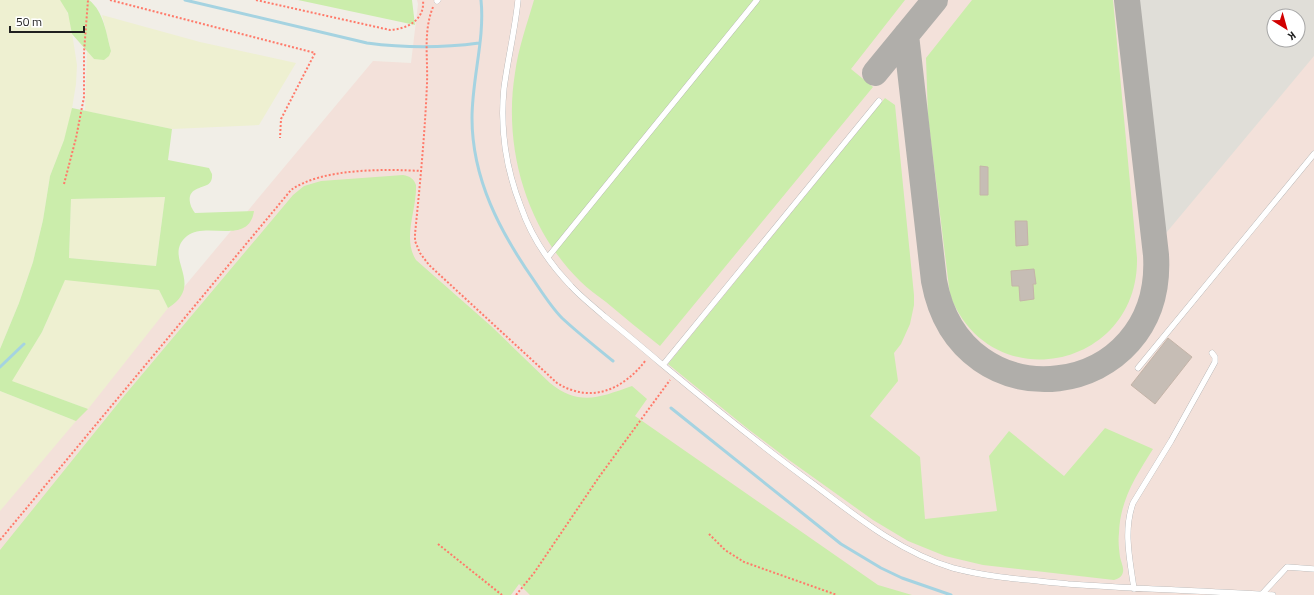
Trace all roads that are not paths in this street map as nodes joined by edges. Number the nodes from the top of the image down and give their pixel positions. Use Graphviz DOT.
graph roads {
  1 [pos="518,0"];
  2 [pos="757,0"];
  3 [pos="878,101"];
  4 [pos="1314,154"];
  5 [pos="548,257"];
  6 [pos="1212,353"];
  7 [pos="663,365"];
  8 [pos="1138,368"];
  9 [pos="1314,569"];
  10 [pos="1134,589"];
  11 [pos="1262,594"];
  12 [pos="1273,595"];
  1 -- 5 [label="lane"];
  2 -- 5 [label="lane"];
  3 -- 7 [label="lane"];
  4 -- 8 [label="lane"];
  5 -- 7 [label="lane"];
  6 -- 10 [label="lane"];
  7 -- 10 [label="lane"];
  9 -- 11 [label="lane"];
  10 -- 11 [label="lane"];
  11 -- 12 [label="lane"];
}
